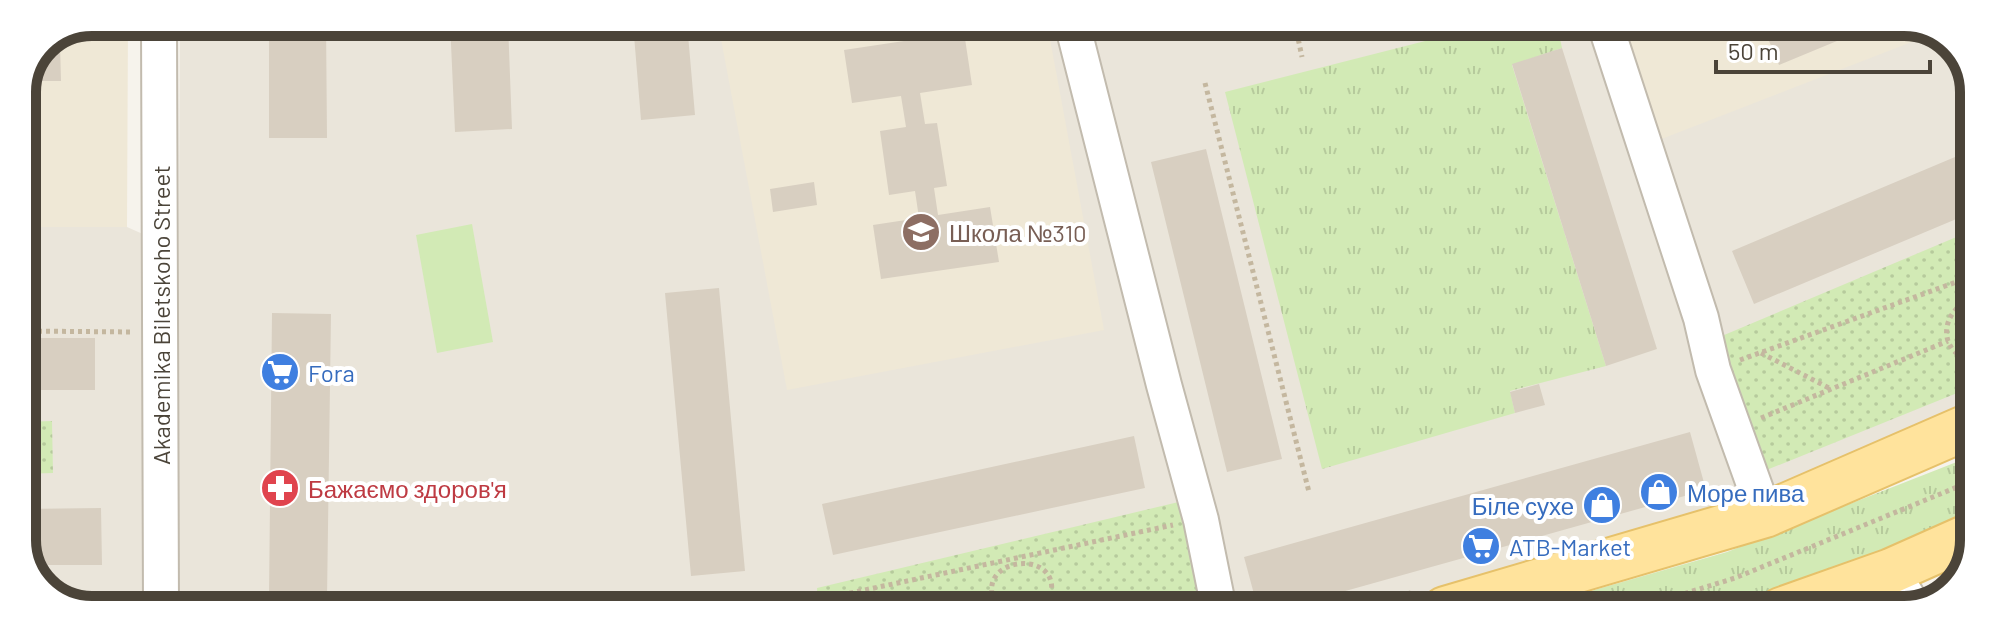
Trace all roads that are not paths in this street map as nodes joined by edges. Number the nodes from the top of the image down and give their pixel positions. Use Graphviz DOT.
graph roads {
  1 [pos="159,36"];
  2 [pos="1075,36"];
  3 [pos="1609,36"];
  4 [pos="1960,430"];
  5 [pos="1765,515"];
  6 [pos="1959,545"];
  7 [pos="1903,589"];
  8 [pos="161,596"];
  9 [pos="1216,596"];
  10 [pos="1489,596"];
  11 [pos="1862,596"];
  1 -- 8 [label="street, Akademika Biletskoho Street"];
  2 -- 9 [label="street"];
  3 -- 5 [label="street"];
  4 -- 5 [label="main road"];
  5 -- 10 [label="main road"];
  6 -- 7 [label="main road"];
  7 -- 11 [label="main road"];
}
